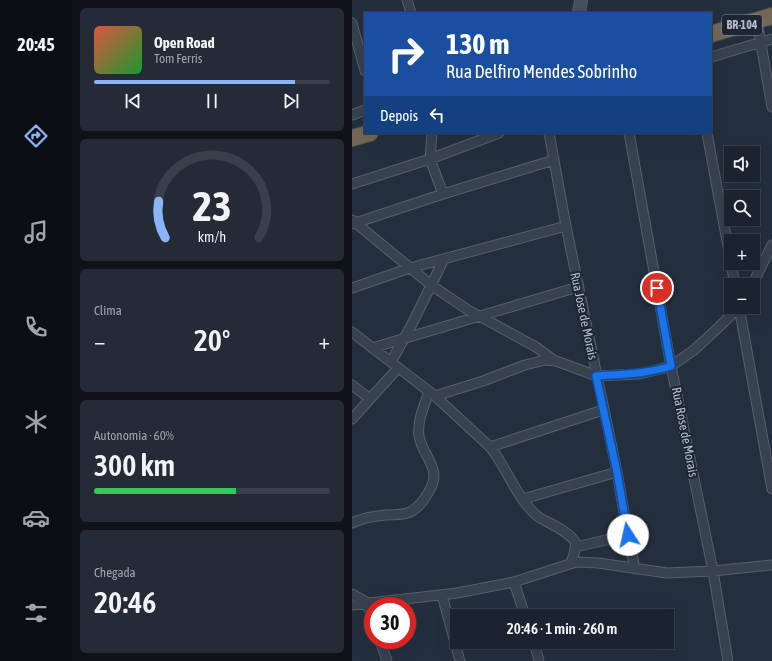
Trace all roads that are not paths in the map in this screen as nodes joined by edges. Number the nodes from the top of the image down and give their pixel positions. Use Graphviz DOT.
graph roads {
  1 [pos="407,0"];
  2 [pos="581,0"];
  3 [pos="411,12"];
  4 [pos="579,12"];
  5 [pos="772,16"];
  6 [pos="757,20"];
  7 [pos="352,23"];
  8 [pos="712,34"];
  9 [pos="772,39"];
  10 [pos="762,47"];
  11 [pos="712,57"];
  12 [pos="772,59"];
  13 [pos="364,67"];
  14 [pos="772,107"];
  15 [pos="364,110"];
  16 [pos="352,115"];
  17 [pos="432,134"];
  18 [pos="496,134"];
  19 [pos="550,134"];
  20 [pos="629,134"];
  21 [pos="706,134"];
  22 [pos="430,159"];
  23 [pos="554,160"];
  24 [pos="352,184"];
  25 [pos="443,194"];
  26 [pos="353,222"];
  27 [pos="566,226"];
  28 [pos="772,245"];
  29 [pos="444,259"];
  30 [pos="410,268"];
  31 [pos="734,278"];
  32 [pos="756,278"];
  33 [pos="431,285"];
  34 [pos="578,287"];
  35 [pos="352,288"];
  36 [pos="732,314"];
  37 [pos="740,314"];
  38 [pos="478,316"];
  39 [pos="352,332"];
  40 [pos="404,339"];
  41 [pos="372,348"];
  42 [pos="556,361"];
  43 [pos="394,365"];
  44 [pos="671,366"];
  45 [pos="596,376"];
  46 [pos="352,385"];
  47 [pos="432,394"];
  48 [pos="370,399"];
  49 [pos="603,410"];
  50 [pos="352,419"];
  51 [pos="490,447"];
  52 [pos="617,472"];
  53 [pos="772,489"];
  54 [pos="523,499"];
  55 [pos="352,523"];
  56 [pos="628,535"];
  57 [pos="575,547"];
  58 [pos="571,563"];
  59 [pos="772,565"];
  60 [pos="636,569"];
  61 [pos="712,571"];
  62 [pos="514,582"];
  63 [pos="352,594"];
  64 [pos="442,595"];
  65 [pos="416,598"];
  66 [pos="364,601"];
  67 [pos="364,604"];
  68 [pos="352,605"];
  69 [pos="523,609"];
  70 [pos="383,649"];
  71 [pos="536,649"];
  72 [pos="387,661"];
  73 [pos="460,661"];
  74 [pos="539,661"];
  75 [pos="728,661"];
  1 -- 3 [label="street"];
  2 -- 4 [label="street"];
  5 -- 6 [label="highway, BR-104"];
  6 -- 8 [label="highway, BR-104"];
  6 -- 10 [label="street"];
  7 -- 13 [label="street"];
  9 -- 10 [label="street"];
  10 -- 11 [label="street"];
  10 -- 12 [label="street"];
  10 -- 14 [label="street"];
  15 -- 16 [label="street"];
  17 -- 22 [label="street"];
  18 -- 22 [label="street"];
  19 -- 23 [label="street, Rua Jose de Morais"];
  20 -- 44 [label="street, Rua Rose de Morais"];
  21 -- 31 [label="street"];
  22 -- 24 [label="street"];
  22 -- 25 [label="street"];
  23 -- 25 [label="street"];
  23 -- 27 [label="street, Rua Jose de Morais"];
  25 -- 26 [label="street"];
  26 -- 30 [label="street"];
  27 -- 29 [label="street"];
  27 -- 34 [label="street, Rua Jose de Morais"];
  28 -- 32 [label="street"];
  29 -- 30 [label="street"];
  29 -- 33 [label="street"];
  30 -- 33 [label="street"];
  30 -- 35 [label="street"];
  33 -- 38 [label="street"];
  33 -- 40 [label="street"];
  34 -- 38 [label="street"];
  34 -- 45 [label="street, Rua Jose de Morais"];
  36 -- 44 [label="street"];
  37 -- 53 [label="street"];
  38 -- 40 [label="street"];
  38 -- 42 [label="street"];
  39 -- 41 [label="street"];
  40 -- 41 [label="street"];
  40 -- 43 [label="street"];
  41 -- 43 [label="street"];
  42 -- 45 [label="street"];
  42 -- 47 [label="street"];
  43 -- 47 [label="street"];
  43 -- 48 [label="street"];
  44 -- 45 [label="street"];
  44 -- 61 [label="street, Rua Rose de Morais"];
  45 -- 49 [label="street, Rua Jose de Morais"];
  46 -- 48 [label="street"];
  47 -- 51 [label="street"];
  47 -- 55 [label="street"];
  48 -- 50 [label="street"];
  49 -- 51 [label="street"];
  49 -- 52 [label="street, Rua Jose de Morais"];
  51 -- 54 [label="street"];
  52 -- 54 [label="street"];
  52 -- 56 [label="street, Rua Jose de Morais"];
  54 -- 57 [label="street"];
  56 -- 57 [label="street"];
  56 -- 60 [label="street, Rua Jose de Morais"];
  57 -- 58 [label="street"];
  58 -- 60 [label="street"];
  58 -- 62 [label="street"];
  59 -- 61 [label="street"];
  60 -- 61 [label="street"];
  61 -- 75 [label="street, Rua Rose de Morais"];
  62 -- 64 [label="street"];
  62 -- 69 [label="street"];
  63 -- 66 [label="street"];
  64 -- 65 [label="street"];
  64 -- 73 [label="street"];
  67 -- 68 [label="street"];
  70 -- 72 [label="street"];
  71 -- 74 [label="street"];
}
